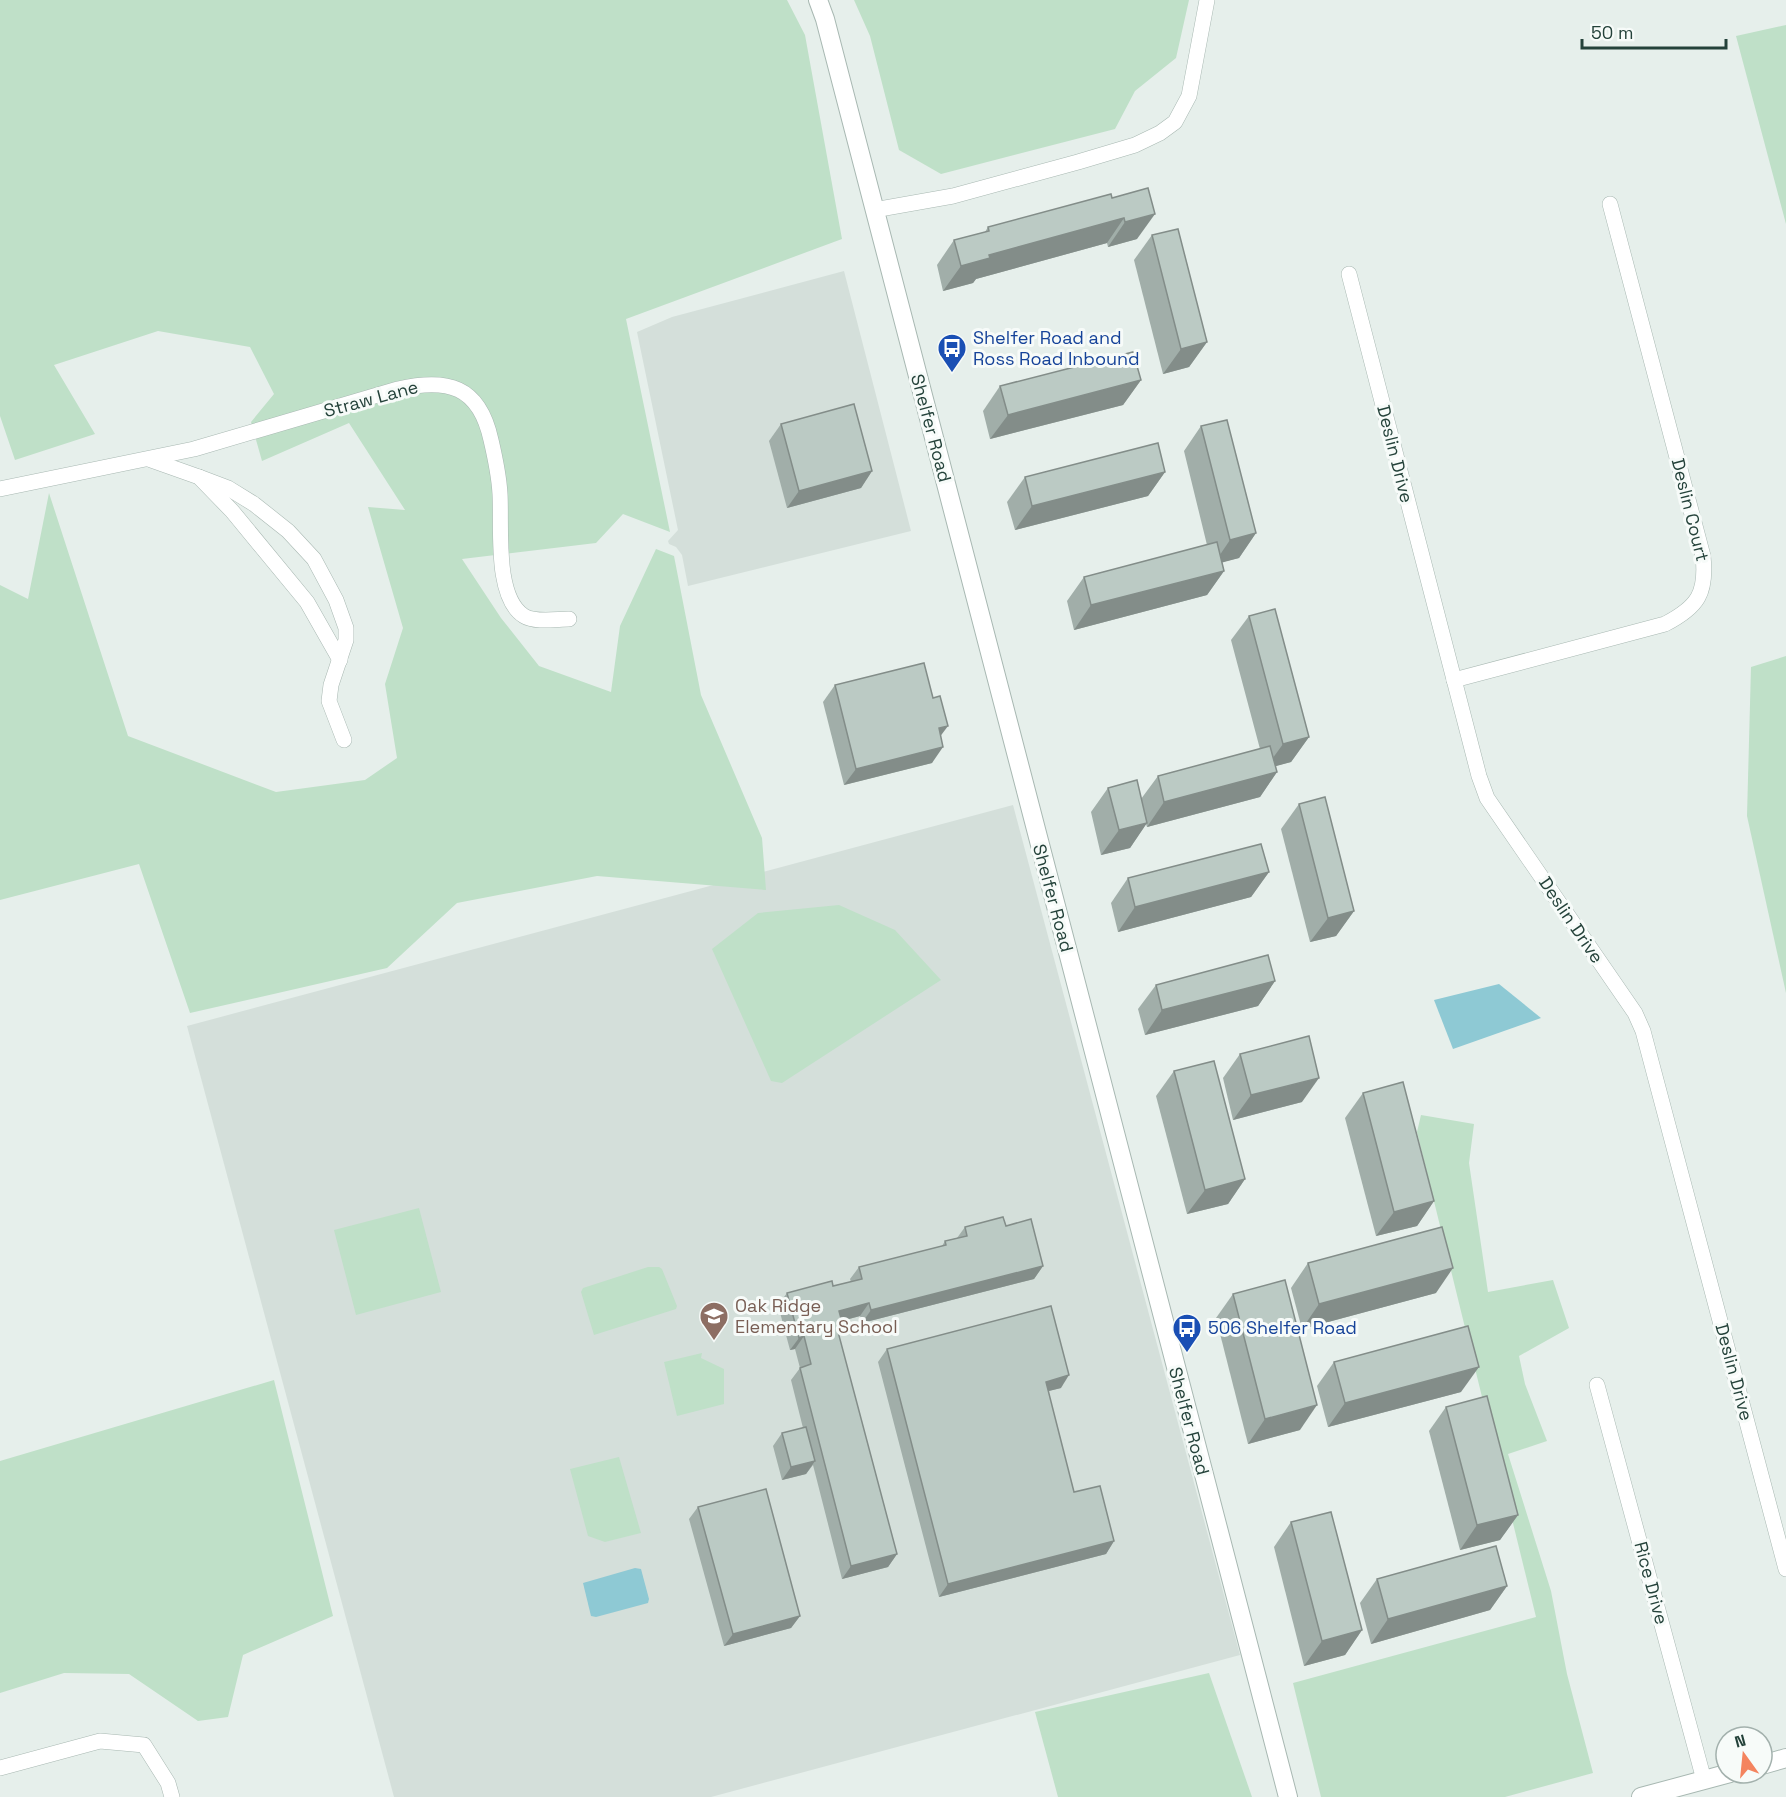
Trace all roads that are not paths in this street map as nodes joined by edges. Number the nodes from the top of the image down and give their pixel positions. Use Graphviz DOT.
graph roads {
  1 [pos="818,0"];
  2 [pos="1207,0"];
  3 [pos="1610,204"];
  4 [pos="874,210"];
  5 [pos="1349,274"];
  6 [pos="151,460"];
  7 [pos="199,477"];
  8 [pos="0,489"];
  9 [pos="569,619"];
  10 [pos="340,660"];
  11 [pos="1454,680"];
  12 [pos="344,740"];
  13 [pos="1598,1385"];
  14 [pos="1786,1569"];
  15 [pos="0,1768"];
  16 [pos="1714,1777"];
  17 [pos="1704,1780"];
  18 [pos="172,1797"];
  19 [pos="1288,1797"];
  20 [pos="1641,1797"];
  1 -- 4 [label="street, Shelfer Road"];
  2 -- 4 [label="street"];
  3 -- 11 [label="street, Deslin Court"];
  4 -- 19 [label="street, Shelfer Road"];
  5 -- 11 [label="street, Deslin Drive"];
  6 -- 7 [label="street"];
  6 -- 8 [label="street, Straw Lane"];
  6 -- 9 [label="street, Straw Lane"];
  7 -- 10 [label="street"];
  7 -- 10 [label="street"];
  10 -- 12 [label="street"];
  11 -- 14 [label="street, Deslin Drive"];
  13 -- 17 [label="street, Rice Drive"];
  15 -- 18 [label="street"];
  16 -- 17 [label="street"];
  17 -- 20 [label="street"];
}
